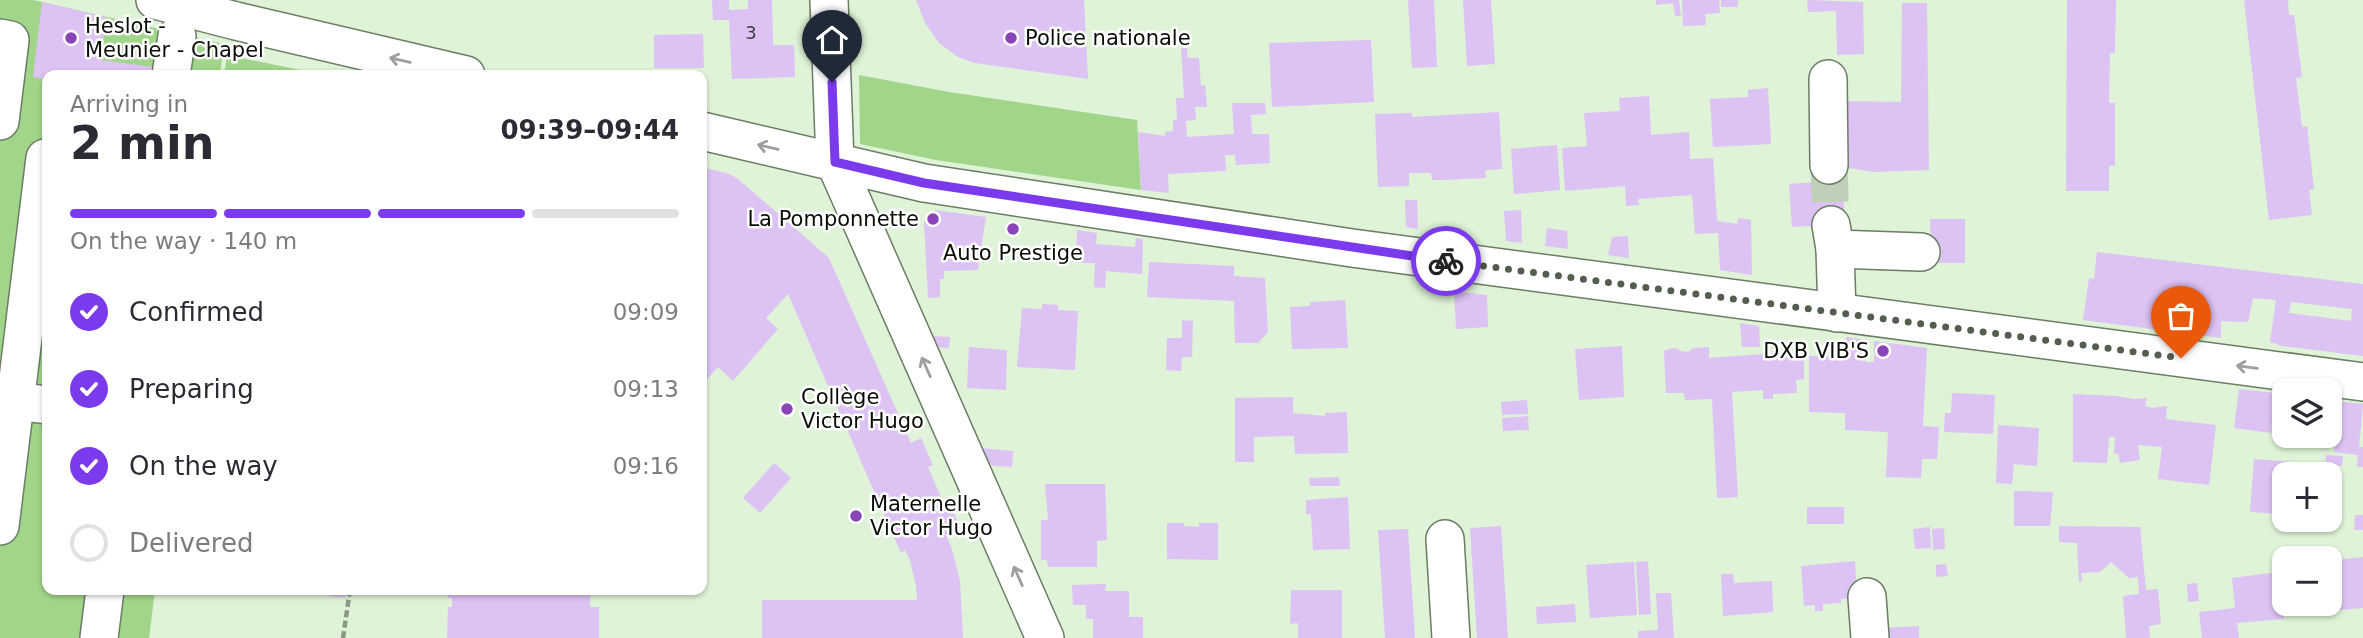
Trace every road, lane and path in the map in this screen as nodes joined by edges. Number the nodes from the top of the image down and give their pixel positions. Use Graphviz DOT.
graph roads {
  1 [pos="155,0"];
  2 [pos="829,0"];
  3 [pos="177,36"];
  4 [pos="0,38"];
  5 [pos="173,70"];
  6 [pos="444,70"];
  7 [pos="1828,79"];
  8 [pos="0,121"];
  9 [pos="707,132"];
  10 [pos="835,162"];
  11 [pos="1829,166"];
  12 [pos="42,188"];
  13 [pos="1921,252"];
  14 [pos="1837,313"];
  15 [pos="2363,382"];
  16 [pos="21,402"];
  17 [pos="0,526"];
  18 [pos="1446,539"];
  19 [pos="104,595"];
  20 [pos="350,595"];
  21 [pos="1867,597"];
  22 [pos="99,638"];
  23 [pos="343,638"];
  24 [pos="1045,638"];
  25 [pos="1451,638"];
  26 [pos="1870,638"];
  6 -- 1 [label="street, one-way"];
  2 -- 10 [label="street"];
  3 -- 5 [label="street"];
  4 -- 8 [label="street"];
  7 -- 11 [label="street"];
  10 -- 9 [label="street, one-way"];
  10 -- 14 [label="street"];
  24 -- 10 [label="street, one-way"];
  12 -- 16 [label="street"];
  13 -- 14 [label="street"];
  15 -- 14 [label="street, one-way"];
  16 -- 17 [label="street"];
  18 -- 25 [label="street"];
  19 -- 22 [label="street"];
  20 -- 23 [label="path"];
  21 -- 26 [label="street"];
}
